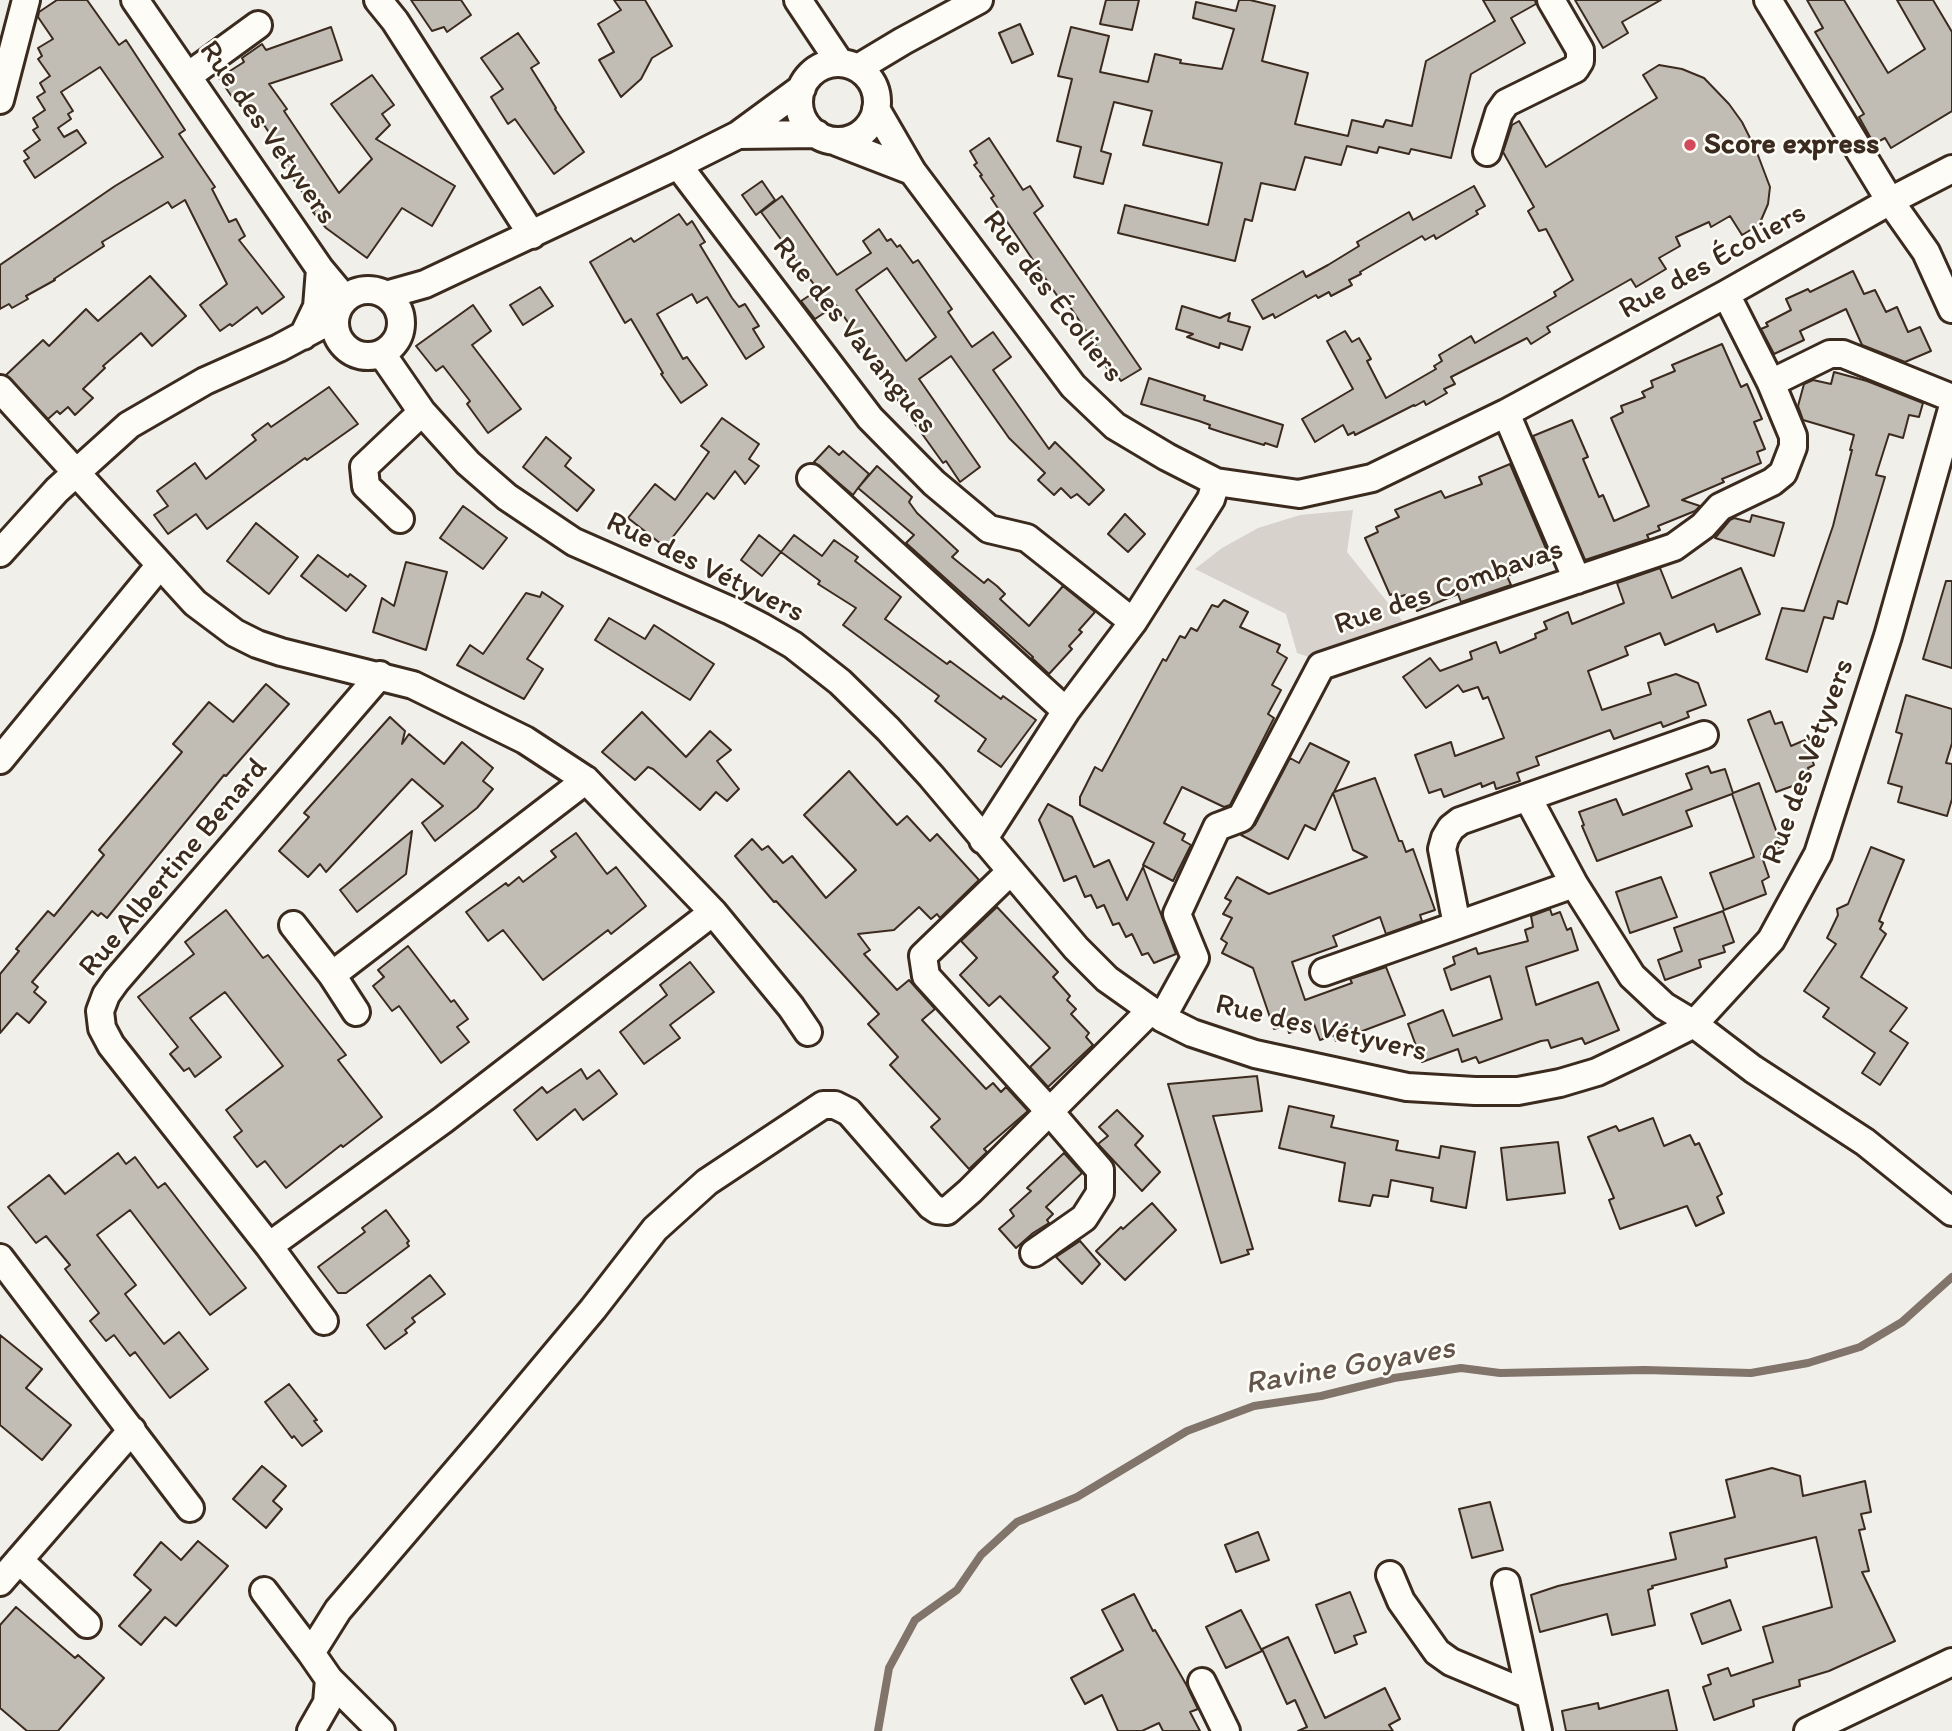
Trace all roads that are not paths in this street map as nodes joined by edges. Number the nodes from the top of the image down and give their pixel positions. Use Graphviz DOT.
graph roads {
  1 [pos="26,0"];
  2 [pos="135,0"];
  3 [pos="378,0"];
  4 [pos="979,0"];
  5 [pos="1551,0"];
  6 [pos="1768,0"];
  7 [pos="802,6"];
  8 [pos="258,25"];
  9 [pos="849,66"];
  10 [pos="187,76"];
  11 [pos="806,81"];
  12 [pos="0,100"];
  13 [pos="876,109"];
  14 [pos="738,135"];
  15 [pos="827,138"];
  16 [pos="1487,152"];
  17 [pos="678,165"];
  18 [pos="1952,169"];
  19 [pos="912,171"];
  20 [pos="1890,201"];
  21 [pos="532,235"];
  22 [pos="320,269"];
  23 [pos="1726,294"];
  24 [pos="393,305"];
  25 [pos="1952,309"];
  26 [pos="340,320"];
  27 [pos="303,335"];
  28 [pos="279,348"];
  29 [pos="382,354"];
  30 [pos="1771,383"];
  31 [pos="0,389"];
  32 [pos="1952,397"];
  33 [pos="1952,409"];
  34 [pos="422,412"];
  35 [pos="1506,413"];
  36 [pos="76,473"];
  37 [pos="811,478"];
  38 [pos="1216,482"];
  39 [pos="400,519"];
  40 [pos="0,553"];
  41 [pos="160,565"];
  42 [pos="1577,580"];
  43 [pos="1133,622"];
  44 [pos="380,675"];
  45 [pos="1066,711"];
  46 [pos="1704,735"];
  47 [pos="0,760"];
  48 [pos="586,780"];
  49 [pos="1528,798"];
  50 [pos="984,840"];
  51 [pos="1010,872"];
  52 [pos="1574,884"];
  53 [pos="713,912"];
  54 [pos="292,925"];
  55 [pos="1457,925"];
  56 [pos="1324,972"];
  57 [pos="332,975"];
  58 [pos="356,1012"];
  59 [pos="1157,1014"];
  60 [pos="1694,1024"];
  61 [pos="808,1032"];
  62 [pos="1050,1112"];
  63 [pos="1952,1212"];
  64 [pos="269,1246"];
  65 [pos="1034,1253"];
  66 [pos="0,1258"];
  67 [pos="324,1321"];
  68 [pos="132,1430"];
  69 [pos="190,1508"];
  70 [pos="19,1560"];
  71 [pos="1390,1575"];
  72 [pos="0,1582"];
  73 [pos="1506,1583"];
  74 [pos="264,1591"];
  75 [pos="87,1624"];
  76 [pos="311,1653"];
  77 [pos="1952,1662"];
  78 [pos="329,1679"];
  79 [pos="1202,1682"];
  80 [pos="1530,1695"];
  81 [pos="1852,1721"];
  82 [pos="311,1731"];
  83 [pos="381,1731"];
  84 [pos="1226,1731"];
  85 [pos="1538,1731"];
  86 [pos="1808,1731"];
  1 -- 12 [label="street"];
  2 -- 10 [label="street, Rue des Vetyvers"];
  3 -- 21 [label="street"];
  4 -- 9 [label="street"];
  5 -- 16 [label="street"];
  6 -- 20 [label="street"];
  7 -- 9 [label="street"];
  7 -- 11 [label="street"];
  8 -- 10 [label="street"];
  9 -- 11 [label="street"];
  9 -- 13 [label="street"];
  10 -- 22 [label="street, Rue des Vetyvers"];
  11 -- 14 [label="street"];
  11 -- 15 [label="street"];
  13 -- 15 [label="street"];
  13 -- 19 [label="street, Rue des Écoliers"];
  14 -- 15 [label="street"];
  14 -- 17 [label="street"];
  15 -- 19 [label="street"];
  17 -- 21 [label="street"];
  17 -- 43 [label="street, Rue des Vavangues"];
  18 -- 20 [label="street, Rue des Écoliers"];
  19 -- 38 [label="street, Rue des Écoliers"];
  20 -- 23 [label="street, Rue des Écoliers"];
  20 -- 25 [label="street"];
  21 -- 24 [label="street"];
  22 -- 26 [label="street, Rue des Vetyvers"];
  22 -- 27 [label="street, Rue des Vetyvers"];
  23 -- 30 [label="street, Rue des Combavas"];
  23 -- 35 [label="street, Rue des Écoliers"];
  24 -- 26 [label="street"];
  24 -- 29 [label="street"];
  26 -- 27 [label="street"];
  26 -- 28 [label="street"];
  26 -- 29 [label="street"];
  27 -- 28 [label="street"];
  28 -- 36 [label="street"];
  29 -- 34 [label="street, Rue des Vétyvers"];
  30 -- 32 [label="street"];
  30 -- 42 [label="street, Rue des Combavas"];
  31 -- 36 [label="street"];
  33 -- 60 [label="street, Rue des Vétyvers"];
  34 -- 39 [label="street"];
  34 -- 50 [label="street, Rue des Vétyvers"];
  35 -- 38 [label="street, Rue des Écoliers"];
  35 -- 42 [label="street"];
  36 -- 40 [label="street"];
  36 -- 41 [label="street"];
  37 -- 45 [label="street"];
  38 -- 43 [label="street"];
  41 -- 44 [label="street"];
  41 -- 47 [label="street"];
  42 -- 59 [label="street, Rue des Combavas"];
  43 -- 45 [label="street"];
  44 -- 48 [label="street"];
  44 -- 64 [label="street, Rue Albertine Benard"];
  45 -- 50 [label="street"];
  46 -- 49 [label="street"];
  48 -- 53 [label="street"];
  48 -- 57 [label="street"];
  49 -- 52 [label="street"];
  49 -- 55 [label="street"];
  50 -- 51 [label="street, Rue des Vétyvers"];
  51 -- 59 [label="street, Rue des Vétyvers"];
  51 -- 62 [label="street"];
  52 -- 55 [label="street"];
  52 -- 60 [label="street"];
  53 -- 61 [label="street"];
  53 -- 64 [label="street"];
  54 -- 57 [label="street"];
  55 -- 56 [label="street"];
  57 -- 58 [label="street"];
  59 -- 60 [label="street, Rue des Vétyvers"];
  59 -- 62 [label="street"];
  60 -- 63 [label="street"];
  62 -- 65 [label="street"];
  62 -- 76 [label="street"];
  64 -- 67 [label="street, Rue Albertine Benard"];
  66 -- 68 [label="street"];
  68 -- 69 [label="street"];
  68 -- 70 [label="street"];
  70 -- 72 [label="street"];
  70 -- 75 [label="street"];
  71 -- 80 [label="street"];
  73 -- 80 [label="street"];
  74 -- 76 [label="street"];
  76 -- 78 [label="street"];
  77 -- 81 [label="street"];
  78 -- 82 [label="street"];
  78 -- 83 [label="street"];
  79 -- 84 [label="street"];
  80 -- 85 [label="street"];
  81 -- 86 [label="street"];
}
